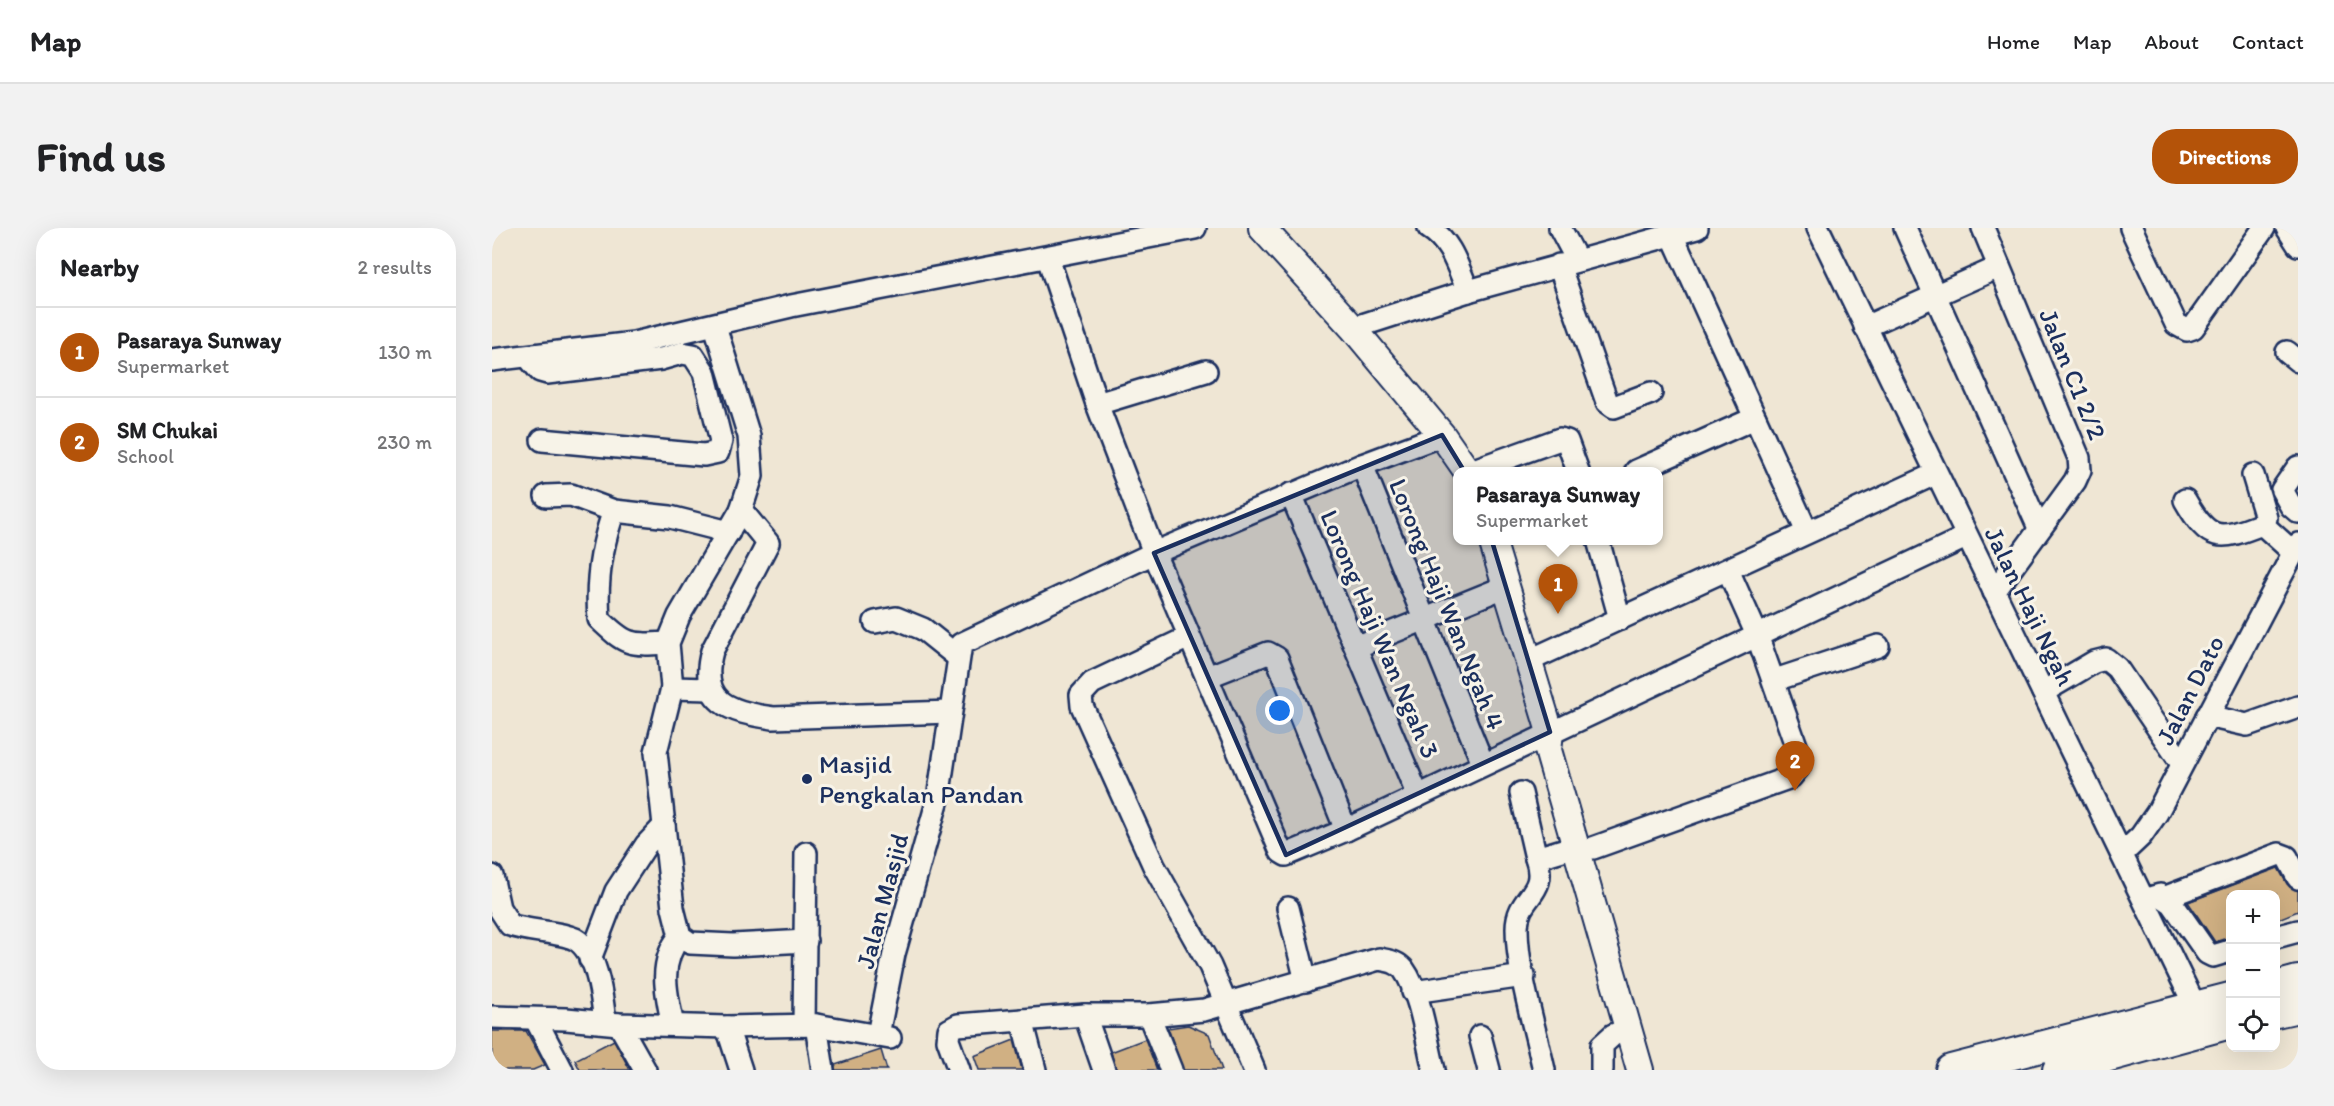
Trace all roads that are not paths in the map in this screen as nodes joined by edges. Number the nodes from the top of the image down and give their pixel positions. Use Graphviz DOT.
graph roads {
  1 [pos="1195,228"];
  2 [pos="1262,228"];
  3 [pos="1429,228"];
  4 [pos="1560,228"];
  5 [pos="1696,228"];
  6 [pos="1818,228"];
  7 [pos="1905,228"];
  8 [pos="1983,228"];
  9 [pos="2131,228"];
  10 [pos="2264,228"];
  11 [pos="2288,228"];
  12 [pos="1672,235"];
  13 [pos="2298,245"];
  14 [pos="1048,258"];
  15 [pos="1568,263"];
  16 [pos="1999,267"];
  17 [pos="1468,291"];
  18 [pos="1935,296"];
  19 [pos="715,326"];
  20 [pos="1865,327"];
  21 [pos="1353,328"];
  22 [pos="528,357"];
  23 [pos="492,360"];
  24 [pos="1206,371"];
  25 [pos="1651,393"];
  26 [pos="1097,404"];
  27 [pos="1755,418"];
  28 [pos="1442,435"];
  29 [pos="542,440"];
  30 [pos="1362,465"];
  31 [pos="1466,467"];
  32 [pos="1480,467"];
  33 [pos="1577,467"];
  34 [pos="1645,467"];
  35 [pos="2298,467"];
  36 [pos="1935,474"];
  37 [pos="2253,475"];
  38 [pos="1292,494"];
  39 [pos="546,496"];
  40 [pos="2185,500"];
  41 [pos="741,510"];
  42 [pos="614,511"];
  43 [pos="2298,512"];
  44 [pos="2262,524"];
  45 [pos="2039,528"];
  46 [pos="729,532"];
  47 [pos="1807,532"];
  48 [pos="1966,537"];
  49 [pos="1494,545"];
  50 [pos="1599,545"];
  51 [pos="2295,548"];
  52 [pos="1154,553"];
  53 [pos="1728,570"];
  54 [pos="1507,586"];
  55 [pos="1994,592"];
  56 [pos="1424,619"];
  57 [pos="1620,619"];
  58 [pos="875,622"];
  59 [pos="1757,635"];
  60 [pos="1189,637"];
  61 [pos="668,643"];
  62 [pos="1878,646"];
  63 [pos="1356,647"];
  64 [pos="961,649"];
  65 [pos="1528,661"];
  66 [pos="1207,677"];
  67 [pos="1774,680"];
  68 [pos="672,688"];
  69 [pos="710,689"];
  70 [pos="2043,692"];
  71 [pos="2298,707"];
  72 [pos="950,712"];
  73 [pos="2207,716"];
  74 [pos="1550,732"];
  75 [pos="1483,764"];
  76 [pos="2182,764"];
  77 [pos="1521,793"];
  78 [pos="1418,795"];
  79 [pos="664,826"];
  80 [pos="1346,830"];
  81 [pos="1585,847"];
  82 [pos="806,853"];
  83 [pos="2122,854"];
  84 [pos="1536,858"];
  85 [pos="492,876"];
  86 [pos="2298,878"];
  87 [pos="2166,897"];
  88 [pos="2144,901"];
  89 [pos="1288,908"];
  90 [pos="2298,931"];
  91 [pos="680,936"];
  92 [pos="2280,937"];
  93 [pos="806,940"];
  94 [pos="2226,952"];
  95 [pos="590,959"];
  96 [pos="1524,976"];
  97 [pos="1306,981"];
  98 [pos="2298,981"];
  99 [pos="2280,986"];
  100 [pos="1413,992"];
  101 [pos="2226,999"];
  102 [pos="1228,1005"];
  103 [pos="2195,1006"];
  104 [pos="2298,1007"];
  105 [pos="2280,1011"];
  106 [pos="1085,1015"];
  107 [pos="1149,1015"];
  108 [pos="492,1017"];
  109 [pos="536,1020"];
  110 [pos="1022,1020"];
  111 [pos="612,1023"];
  112 [pos="2226,1024"];
  113 [pos="673,1025"];
  114 [pos="810,1025"];
  115 [pos="727,1027"];
  116 [pos="1628,1029"];
  117 [pos="1480,1036"];
  118 [pos="2105,1063"];
  119 [pos="558,1069"];
  120 [pos="645,1070"];
  121 [pos="741,1070"];
  122 [pos="823,1070"];
  123 [pos="959,1070"];
  124 [pos="1035,1070"];
  125 [pos="1104,1070"];
  126 [pos="1171,1070"];
  127 [pos="1254,1070"];
  128 [pos="1434,1070"];
  129 [pos="1489,1070"];
  130 [pos="1544,1070"];
  131 [pos="1602,1070"];
  132 [pos="1640,1070"];
  133 [pos="1658,1070"];
  134 [pos="1951,1070"];
  135 [pos="2058,1070"];
  1 -- 14 [label="street"];
  2 -- 21 [label="main road"];
  3 -- 17 [label="street"];
  4 -- 15 [label="street"];
  5 -- 12 [label="street"];
  6 -- 20 [label="street, Jalan Haji Ngah"];
  7 -- 18 [label="street"];
  8 -- 16 [label="street, Jalan C1 2/2"];
  9 -- 10 [label="street"];
  11 -- 13 [label="street"];
  12 -- 15 [label="street"];
  12 -- 27 [label="street"];
  14 -- 19 [label="street"];
  14 -- 26 [label="street"];
  15 -- 17 [label="street"];
  15 -- 25 [label="street"];
  16 -- 18 [label="street"];
  16 -- 45 [label="street, Jalan C1 2/2"];
  17 -- 21 [label="street"];
  18 -- 20 [label="street"];
  18 -- 45 [label="street"];
  19 -- 22 [label="street"];
  19 -- 41 [label="street"];
  20 -- 36 [label="street, Jalan Haji Ngah"];
  21 -- 28 [label="main road"];
  22 -- 23 [label="street"];
  22 -- 29 [label="street"];
  24 -- 26 [label="street"];
  26 -- 52 [label="street"];
  27 -- 34 [label="street"];
  27 -- 47 [label="street"];
  28 -- 30 [label="street"];
  28 -- 31 [label="main road"];
  30 -- 38 [label="street"];
  30 -- 56 [label="street, Lorong Haji Wan Ngah 4"];
  32 -- 33 [label="street"];
  35 -- 43 [label="street"];
  36 -- 47 [label="street"];
  36 -- 48 [label="street, Jalan Haji Ngah"];
  37 -- 44 [label="street"];
  38 -- 52 [label="street"];
  38 -- 63 [label="street, Lorong Haji Wan Ngah 3"];
  39 -- 42 [label="street"];
  40 -- 44 [label="street"];
  41 -- 46 [label="street"];
  41 -- 69 [label="street"];
  42 -- 46 [label="street"];
  42 -- 61 [label="street"];
  44 -- 51 [label="street"];
  45 -- 55 [label="street, Jalan C1 2/2"];
  46 -- 61 [label="street"];
  47 -- 53 [label="street"];
  48 -- 55 [label="street, Jalan Haji Ngah"];
  48 -- 59 [label="street"];
  49 -- 54 [label="main road"];
  50 -- 57 [label="street"];
  51 -- 73 [label="street, Jalan Dato"];
  52 -- 60 [label="street"];
  52 -- 64 [label="street"];
  53 -- 57 [label="street"];
  53 -- 59 [label="street"];
  54 -- 56 [label="street"];
  54 -- 65 [label="main road"];
  55 -- 70 [label="street, Jalan Haji Ngah"];
  56 -- 63 [label="street"];
  56 -- 75 [label="street, Lorong Haji Wan Ngah 4"];
  57 -- 65 [label="street"];
  58 -- 64 [label="street"];
  59 -- 67 [label="street"];
  59 -- 74 [label="street"];
  60 -- 66 [label="street"];
  60 -- 102 [label="street"];
  61 -- 68 [label="street"];
  62 -- 67 [label="street"];
  63 -- 78 [label="street, Lorong Haji Wan Ngah 3"];
  64 -- 72 [label="street, Jalan Masjid"];
  65 -- 74 [label="main road"];
  66 -- 80 [label="street"];
  66 -- 80 [label="street"];
  67 -- 81 [label="street"];
  68 -- 69 [label="street"];
  68 -- 79 [label="street"];
  69 -- 72 [label="street"];
  70 -- 76 [label="street"];
  70 -- 83 [label="street, Jalan Haji Ngah"];
  71 -- 73 [label="street"];
  72 -- 114 [label="street, Jalan Masjid"];
  73 -- 76 [label="street, Jalan Dato"];
  74 -- 75 [label="street"];
  74 -- 81 [label="main road"];
  75 -- 78 [label="street"];
  76 -- 83 [label="street, Jalan Dato"];
  77 -- 84 [label="street"];
  78 -- 80 [label="street"];
  79 -- 91 [label="street"];
  79 -- 95 [label="street"];
  81 -- 84 [label="street"];
  81 -- 116 [label="main road"];
  81 -- 133 [label="main road"];
  82 -- 93 [label="street"];
  83 -- 88 [label="street, Jalan Haji Ngah"];
  84 -- 96 [label="street"];
  85 -- 95 [label="street"];
  86 -- 87 [label="street"];
  87 -- 88 [label="street"];
  87 -- 94 [label="street"];
  88 -- 103 [label="street, Jalan Haji Ngah"];
  89 -- 97 [label="street"];
  90 -- 92 [label="street"];
  91 -- 93 [label="street"];
  91 -- 113 [label="street"];
  93 -- 114 [label="street"];
  95 -- 111 [label="street"];
  96 -- 100 [label="street"];
  96 -- 130 [label="street"];
  97 -- 100 [label="street"];
  97 -- 102 [label="street"];
  98 -- 99 [label="highway"];
  100 -- 128 [label="street"];
  101 -- 103 [label="highway"];
  102 -- 107 [label="street"];
  102 -- 127 [label="street"];
  103 -- 134 [label="highway"];
  104 -- 105 [label="highway"];
  106 -- 107 [label="street"];
  106 -- 110 [label="street"];
  106 -- 125 [label="street"];
  107 -- 126 [label="street"];
  108 -- 109 [label="street"];
  109 -- 111 [label="street"];
  109 -- 119 [label="street"];
  110 -- 123 [label="street"];
  110 -- 124 [label="street"];
  111 -- 113 [label="street"];
  111 -- 120 [label="street"];
  112 -- 118 [label="highway"];
  113 -- 115 [label="street"];
  114 -- 115 [label="street"];
  114 -- 122 [label="street"];
  115 -- 121 [label="street"];
  116 -- 131 [label="street"];
  116 -- 132 [label="main road"];
  117 -- 129 [label="street"];
  118 -- 135 [label="highway"];
}
